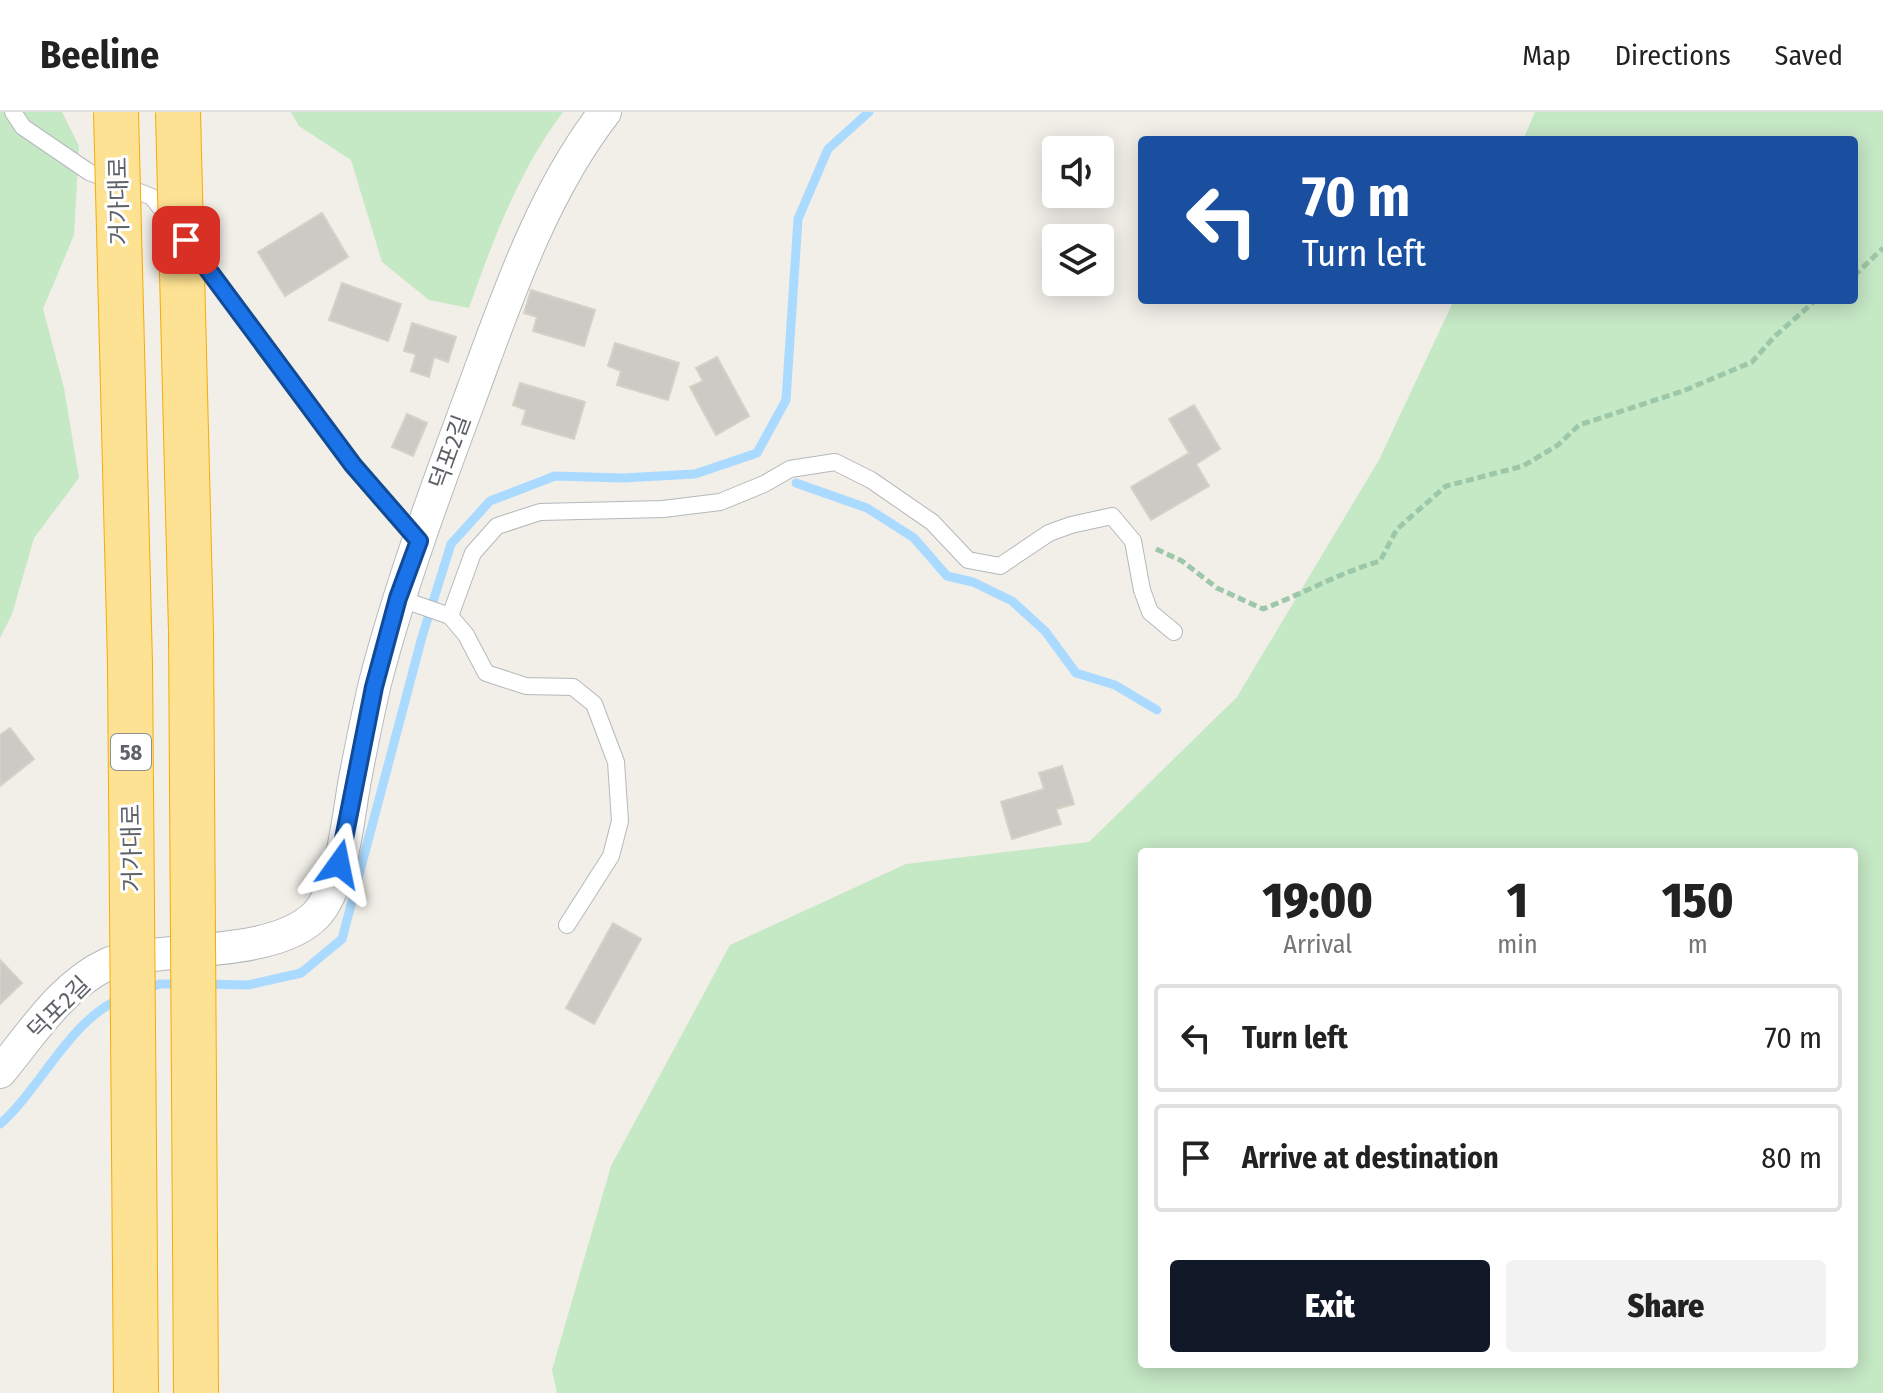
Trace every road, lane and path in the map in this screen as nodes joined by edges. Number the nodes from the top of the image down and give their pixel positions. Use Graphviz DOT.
graph roads {
  1 [pos="13,112"];
  2 [pos="116,112"];
  3 [pos="178,112"];
  4 [pos="605,112"];
  5 [pos="1883,248"];
  6 [pos="1858,272"];
  7 [pos="1811,304"];
  8 [pos="419,541"];
  9 [pos="1133,541"];
  10 [pos="405,600"];
  11 [pos="446,615"];
  12 [pos="1174,632"];
  13 [pos="567,925"];
  14 [pos="0,1072"];
  15 [pos="136,1393"];
  16 [pos="196,1393"];
  1 -- 8 [label="lane"];
  2 -- 15 [label="highway, 거가대로 / 58, bridge"];
  3 -- 16 [label="highway, bridge"];
  4 -- 8 [label="street, 덕포2길"];
  5 -- 6 [label="path"];
  7 -- 9 [label="path"];
  8 -- 10 [label="street, 덕포2길"];
  9 -- 11 [label="lane"];
  9 -- 12 [label="lane"];
  10 -- 11 [label="lane"];
  10 -- 14 [label="street, 덕포2길"];
  11 -- 13 [label="lane"];
}
